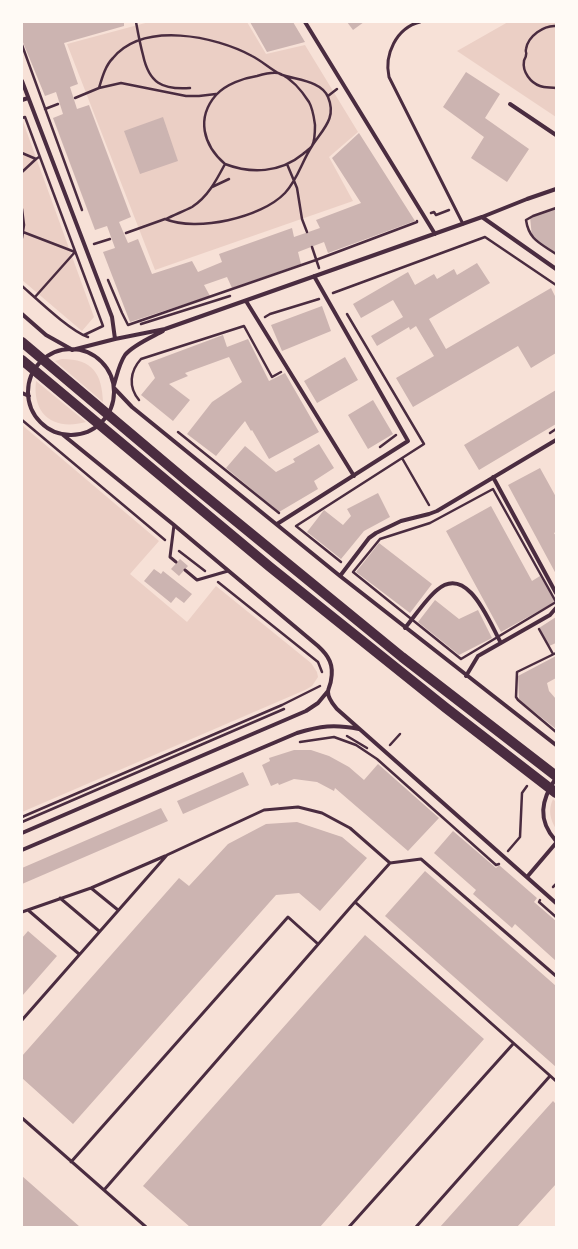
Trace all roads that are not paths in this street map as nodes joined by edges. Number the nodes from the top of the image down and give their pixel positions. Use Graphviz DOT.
graph roads {
  1 [pos="305,22"];
  2 [pos="420,22"];
  3 [pos="22,81"];
  4 [pos="28,98"];
  5 [pos="22,100"];
  6 [pos="510,104"];
  7 [pos="556,135"];
  8 [pos="556,189"];
  9 [pos="482,218"];
  10 [pos="463,224"];
  11 [pos="435,234"];
  12 [pos="556,269"];
  13 [pos="314,276"];
  14 [pos="246,301"];
  15 [pos="22,314"];
  16 [pos="165,329"];
  17 [pos="115,339"];
  18 [pos="22,342"];
  19 [pos="72,350"];
  20 [pos="22,360"];
  21 [pos="43,360"];
  22 [pos="34,371"];
  23 [pos="114,388"];
  24 [pos="22,393"];
  25 [pos="29,396"];
  26 [pos="108,414"];
  27 [pos="99,425"];
  28 [pos="62,434"];
  29 [pos="556,440"];
  30 [pos="354,476"];
  31 [pos="494,477"];
  32 [pos="277,524"];
  33 [pos="174,525"];
  34 [pos="176,562"];
  35 [pos="185,570"];
  36 [pos="228,571"];
  37 [pos="340,576"];
  38 [pos="556,593"];
  39 [pos="556,608"];
  40 [pos="405,628"];
  41 [pos="501,643"];
  42 [pos="466,676"];
  43 [pos="328,691"];
  44 [pos="361,730"];
  45 [pos="556,745"];
  46 [pos="556,777"];
  47 [pos="553,791"];
  48 [pos="22,833"];
  49 [pos="556,842"];
  50 [pos="22,850"];
  51 [pos="167,855"];
  52 [pos="390,863"];
  53 [pos="526,877"];
  54 [pos="91,888"];
  55 [pos="60,898"];
  56 [pos="356,902"];
  57 [pos="556,903"];
  58 [pos="28,910"];
  59 [pos="118,910"];
  60 [pos="22,912"];
  61 [pos="99,931"];
  62 [pos="318,944"];
  63 [pos="79,954"];
  64 [pos="556,976"];
  65 [pos="22,1020"];
  66 [pos="513,1044"];
  67 [pos="550,1076"];
  68 [pos="556,1081"];
  69 [pos="22,1118"];
  70 [pos="71,1162"];
  71 [pos="104,1190"];
  72 [pos="146,1227"];
  73 [pos="349,1227"];
  74 [pos="416,1227"];
  1 -- 11 [label="street"];
  2 -- 10 [label="lane"];
  3 -- 4 [label="street"];
  4 -- 5 [label="street"];
  4 -- 17 [label="street"];
  6 -- 7 [label="street"];
  8 -- 9 [label="street"];
  9 -- 10 [label="street"];
  9 -- 12 [label="street"];
  10 -- 11 [label="street"];
  11 -- 13 [label="street"];
  13 -- 14 [label="street"];
  13 -- 30 [label="street"];
  14 -- 16 [label="street"];
  14 -- 30 [label="street"];
  15 -- 19 [label="street"];
  16 -- 17 [label="street"];
  16 -- 23 [label="street"];
  17 -- 19 [label="street"];
  18 -- 21 [label="main road"];
  19 -- 21 [label="street"];
  19 -- 23 [label="street"];
  20 -- 22 [label="main road"];
  21 -- 22 [label="street"];
  21 -- 26 [label="main road"];
  22 -- 25 [label="street"];
  22 -- 27 [label="main road"];
  23 -- 26 [label="street"];
  23 -- 32 [label="street"];
  24 -- 25 [label="street"];
  25 -- 28 [label="street"];
  26 -- 27 [label="street"];
  26 -- 46 [label="main road"];
  27 -- 28 [label="street"];
  27 -- 47 [label="main road"];
  28 -- 33 [label="street"];
  29 -- 31 [label="street"];
  30 -- 32 [label="street"];
  31 -- 37 [label="street"];
  31 -- 38 [label="street"];
  32 -- 37 [label="street"];
  33 -- 34 [label="lane"];
  33 -- 36 [label="street"];
  35 -- 36 [label="lane"];
  36 -- 43 [label="street"];
  37 -- 40 [label="street"];
  39 -- 41 [label="street"];
  40 -- 41 [label="street"];
  40 -- 42 [label="street"];
  41 -- 42 [label="street"];
  42 -- 45 [label="street"];
  43 -- 44 [label="street"];
  43 -- 48 [label="street"];
  44 -- 50 [label="street"];
  44 -- 53 [label="street"];
  46 -- 47 [label="street"];
  47 -- 49 [label="street"];
  49 -- 53 [label="street"];
  51 -- 52 [label="lane"];
  51 -- 54 [label="lane"];
  51 -- 59 [label="lane"];
  52 -- 56 [label="lane"];
  52 -- 64 [label="lane"];
  53 -- 57 [label="street"];
  54 -- 55 [label="lane"];
  54 -- 59 [label="lane"];
  55 -- 58 [label="lane"];
  55 -- 61 [label="lane"];
  56 -- 62 [label="lane"];
  56 -- 66 [label="lane"];
  58 -- 60 [label="lane"];
  58 -- 63 [label="lane"];
  59 -- 61 [label="lane"];
  61 -- 63 [label="lane"];
  62 -- 70 [label="lane"];
  62 -- 71 [label="lane"];
  63 -- 65 [label="lane"];
  66 -- 67 [label="lane"];
  66 -- 73 [label="lane"];
  67 -- 68 [label="lane"];
  67 -- 74 [label="lane"];
  69 -- 70 [label="lane"];
  70 -- 71 [label="lane"];
  71 -- 72 [label="lane"];
}
